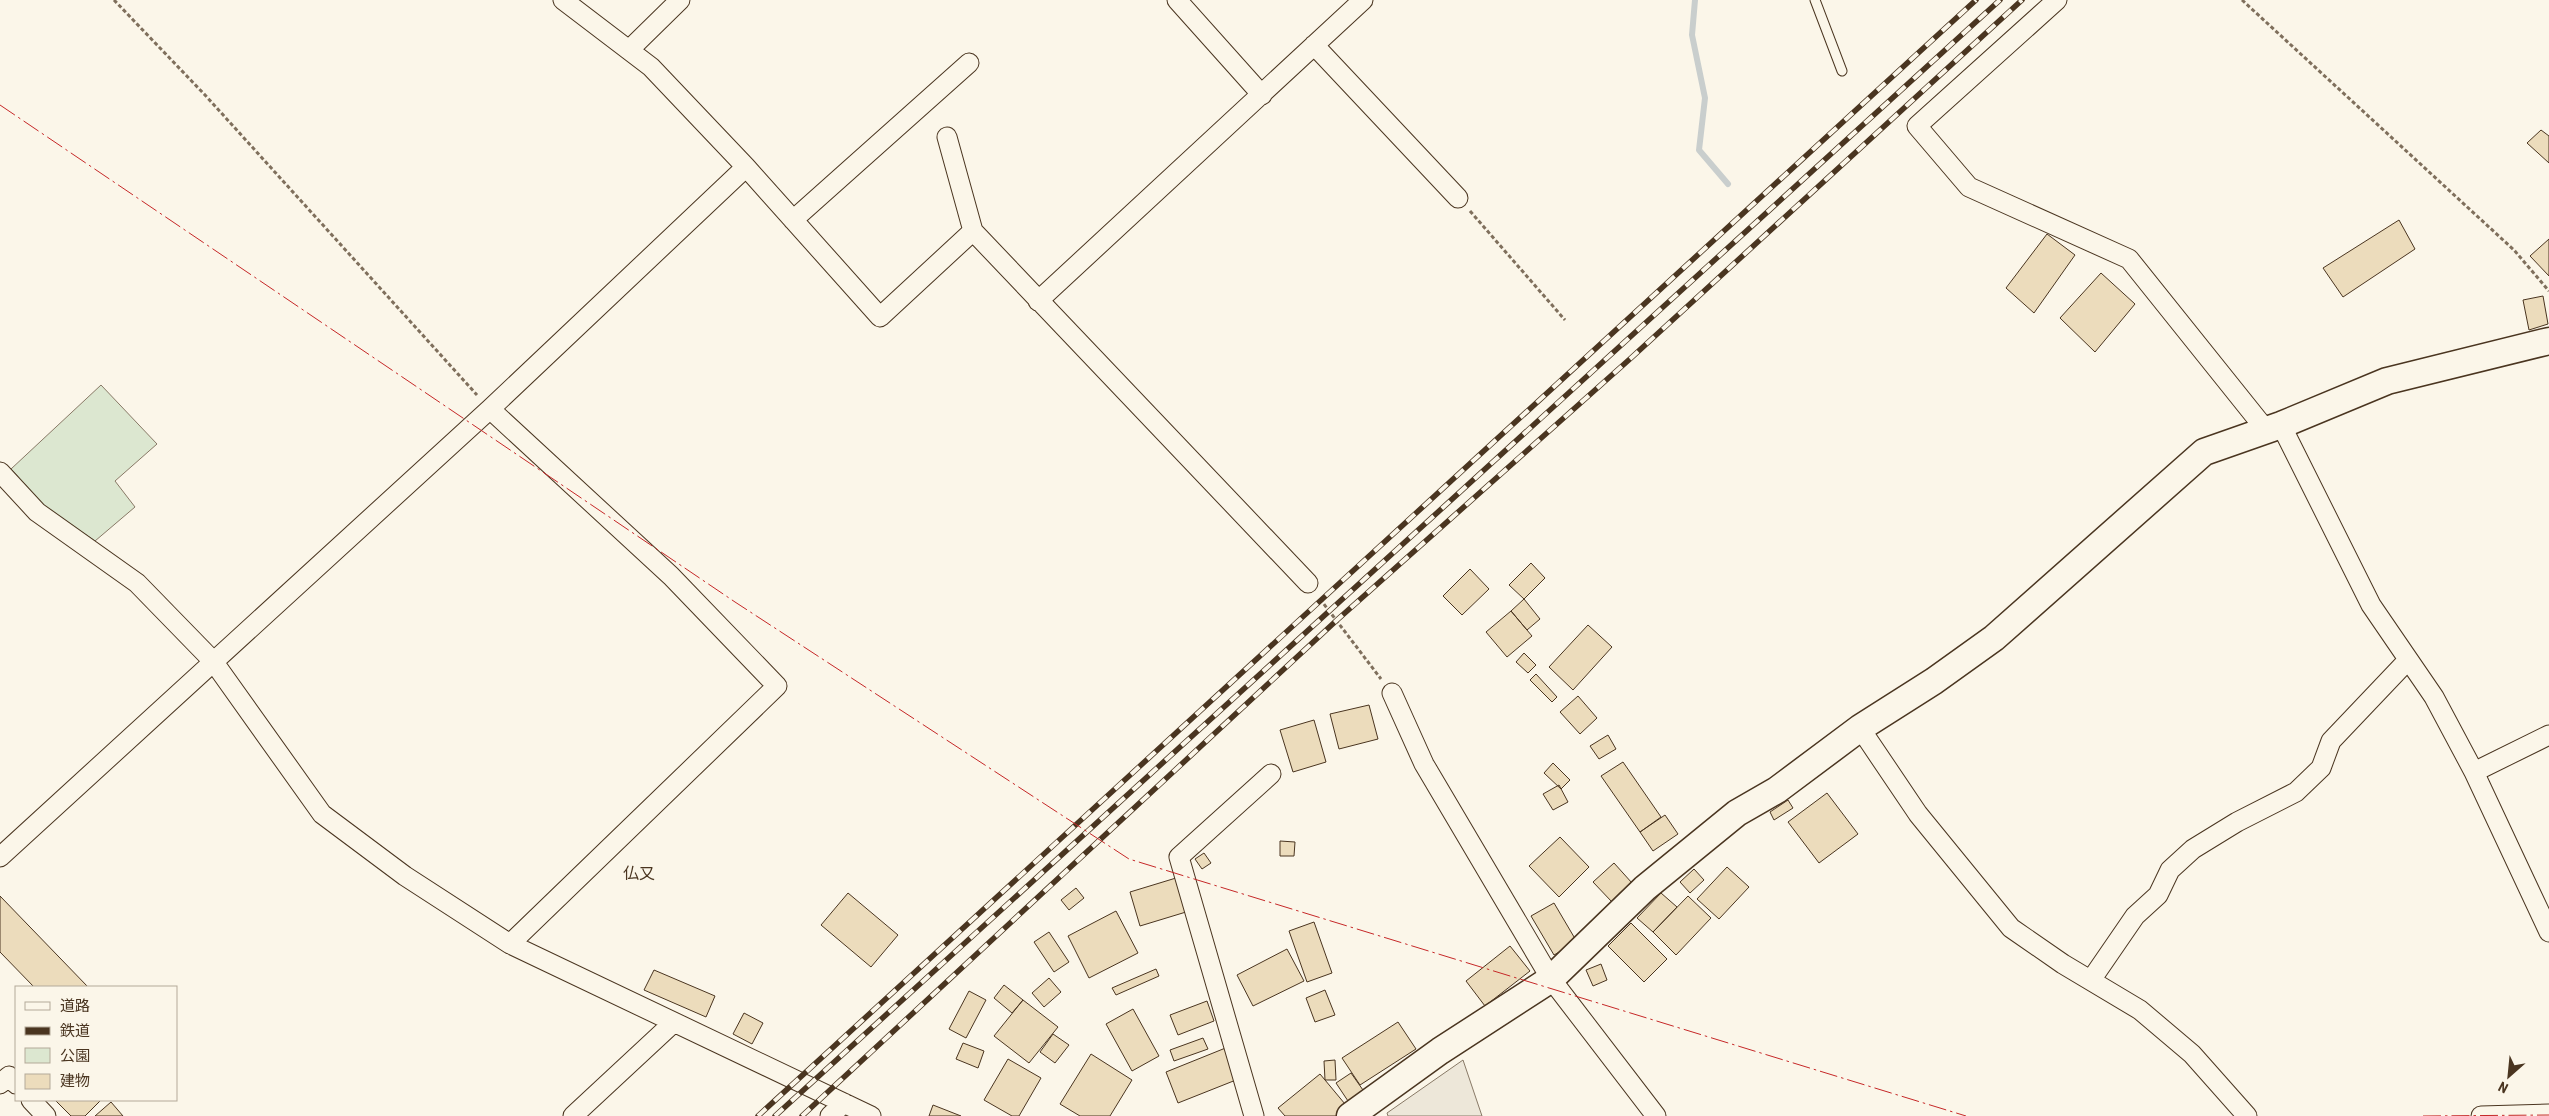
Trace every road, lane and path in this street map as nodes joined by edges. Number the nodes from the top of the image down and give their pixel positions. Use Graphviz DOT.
graph roads {
  1 [pos="114,0"];
  2 [pos="563,0"];
  3 [pos="680,0"];
  4 [pos="1177,0"];
  5 [pos="1363,0"];
  6 [pos="1815,0"];
  7 [pos="2057,0"];
  8 [pos="2242,0"];
  9 [pos="1314,45"];
  10 [pos="629,50"];
  11 [pos="968,63"];
  12 [pos="1842,71"];
  13 [pos="1262,95"];
  14 [pos="947,137"];
  15 [pos="746,167"];
  16 [pos="1458,198"];
  17 [pos="793,220"];
  18 [pos="973,231"];
  19 [pos="2549,291"];
  20 [pos="1038,301"];
  21 [pos="1565,320"];
  22 [pos="2549,341"];
  23 [pos="490,409"];
  24 [pos="2273,428"];
  25 [pos="0,472"];
  26 [pos="1308,584"];
  27 [pos="2408,660"];
  28 [pos="213,661"];
  29 [pos="1392,693"];
  30 [pos="1860,728"];
  31 [pos="2549,735"];
  32 [pos="2474,772"];
  33 [pos="1271,774"];
  34 [pos="0,858"];
  35 [pos="2549,932"];
  36 [pos="510,944"];
  37 [pos="1552,979"];
  38 [pos="2091,980"];
  39 [pos="673,1023"];
  40 [pos="15,1083"];
  41 [pos="0,1084"];
  42 [pos="32,1101"];
  43 [pos="844,1103"];
  44 [pos="2549,1114"];
  45 [pos="46,1116"];
  46 [pos="573,1116"];
  47 [pos="830,1116"];
  48 [pos="871,1116"];
  49 [pos="1254,1116"];
  50 [pos="1350,1116"];
  51 [pos="1656,1116"];
  52 [pos="2247,1116"];
  53 [pos="2481,1116"];
  1 -- 23 [label="path"];
  2 -- 10 [label="street"];
  3 -- 10 [label="street"];
  4 -- 13 [label="street"];
  5 -- 9 [label="street"];
  6 -- 12 [label="lane"];
  7 -- 24 [label="street"];
  8 -- 19 [label="path"];
  9 -- 13 [label="street"];
  9 -- 16 [label="street"];
  10 -- 15 [label="street"];
  11 -- 17 [label="street"];
  13 -- 20 [label="street"];
  14 -- 18 [label="street"];
  15 -- 17 [label="street"];
  15 -- 23 [label="street"];
  16 -- 21 [label="path"];
  17 -- 18 [label="street"];
  18 -- 20 [label="street"];
  20 -- 26 [label="street"];
  22 -- 24 [label="street"];
  23 -- 28 [label="street"];
  23 -- 36 [label="street"];
  24 -- 27 [label="street"];
  24 -- 30 [label="street"];
  25 -- 28 [label="street"];
  26 -- 29 [label="path"];
  27 -- 32 [label="street"];
  27 -- 38 [label="street"];
  28 -- 34 [label="street"];
  28 -- 36 [label="street"];
  29 -- 37 [label="street"];
  30 -- 37 [label="street"];
  30 -- 38 [label="street"];
  31 -- 32 [label="street"];
  32 -- 35 [label="street"];
  33 -- 49 [label="street"];
  36 -- 39 [label="street"];
  37 -- 50 [label="street"];
  37 -- 51 [label="street"];
  38 -- 52 [label="street"];
  39 -- 43 [label="street"];
  39 -- 46 [label="street"];
  40 -- 41 [label="street"];
  42 -- 45 [label="street"];
  43 -- 47 [label="street"];
  43 -- 48 [label="street"];
  44 -- 53 [label="street"];
}
